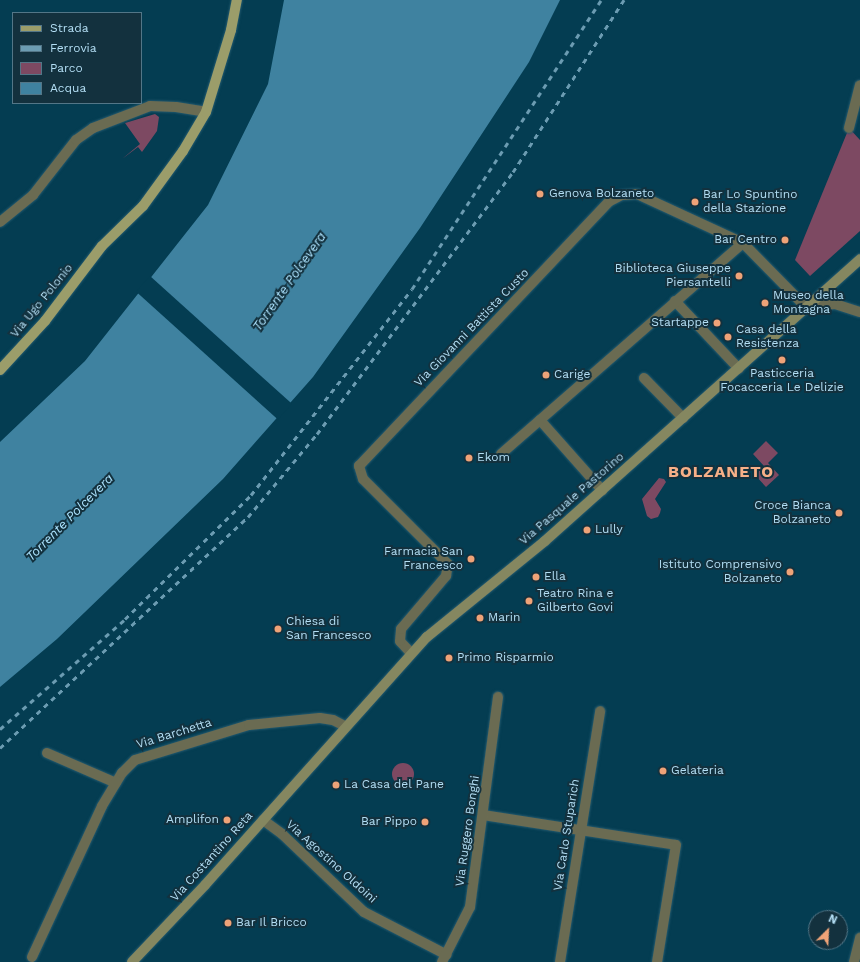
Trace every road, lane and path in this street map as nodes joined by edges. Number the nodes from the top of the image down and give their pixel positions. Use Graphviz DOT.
graph roads {
  1 [pos="237,0"];
  2 [pos="860,85"];
  3 [pos="206,112"];
  4 [pos="849,128"];
  5 [pos="0,222"];
  6 [pos="743,243"];
  7 [pos="860,259"];
  8 [pos="675,301"];
  9 [pos="806,308"];
  10 [pos="860,312"];
  11 [pos="739,369"];
  12 [pos="0,370"];
  13 [pos="644,378"];
  14 [pos="683,418"];
  15 [pos="540,420"];
  16 [pos="501,454"];
  17 [pos="602,490"];
  18 [pos="411,653"];
  19 [pos="498,697"];
  20 [pos="600,711"];
  21 [pos="345,726"];
  22 [pos="47,753"];
  23 [pos="309,767"];
  24 [pos="116,783"];
  25 [pos="483,815"];
  26 [pos="263,820"];
  27 [pos="582,830"];
  28 [pos="860,938"];
  29 [pos="32,957"];
  30 [pos="444,958"];
  31 [pos="132,962"];
  32 [pos="560,962"];
  33 [pos="657,962"];
  34 [pos="854,962"];
  1 -- 3 [label="main road, Via Ugo Polonio"];
  2 -- 4 [label="street"];
  3 -- 5 [label="street"];
  3 -- 12 [label="main road, Via Ugo Polonio"];
  6 -- 8 [label="street"];
  6 -- 9 [label="street, Via Giovanni Battista Custo"];
  6 -- 18 [label="street, Via Giovanni Battista Custo"];
  7 -- 9 [label="main road, Via Pasquale Pastorino"];
  8 -- 11 [label="street"];
  8 -- 15 [label="street"];
  9 -- 10 [label="street"];
  9 -- 11 [label="main road, Via Pasquale Pastorino"];
  11 -- 14 [label="main road, Via Pasquale Pastorino"];
  13 -- 14 [label="street"];
  14 -- 17 [label="main road, Via Pasquale Pastorino"];
  15 -- 16 [label="street"];
  15 -- 17 [label="street"];
  17 -- 18 [label="main road, Via Pasquale Pastorino"];
  18 -- 21 [label="main road, Via Pasquale Pastorino"];
  19 -- 25 [label="street, Via Ruggero Bonghi"];
  20 -- 27 [label="street, Via Carlo Stuparich"];
  21 -- 23 [label="main road, Via Pasquale Pastorino"];
  21 -- 24 [label="street, Via Barchetta"];
  22 -- 24 [label="street"];
  23 -- 26 [label="main road, Via Costantino Reta"];
  24 -- 29 [label="street, Via Barchetta"];
  25 -- 27 [label="street"];
  25 -- 30 [label="street, Via Ruggero Bonghi"];
  26 -- 30 [label="street, Via Agostino Oldoini"];
  26 -- 31 [label="main road, Via Costantino Reta"];
  27 -- 32 [label="street, Via Carlo Stuparich"];
  27 -- 33 [label="street"];
  28 -- 34 [label="street"];
}
